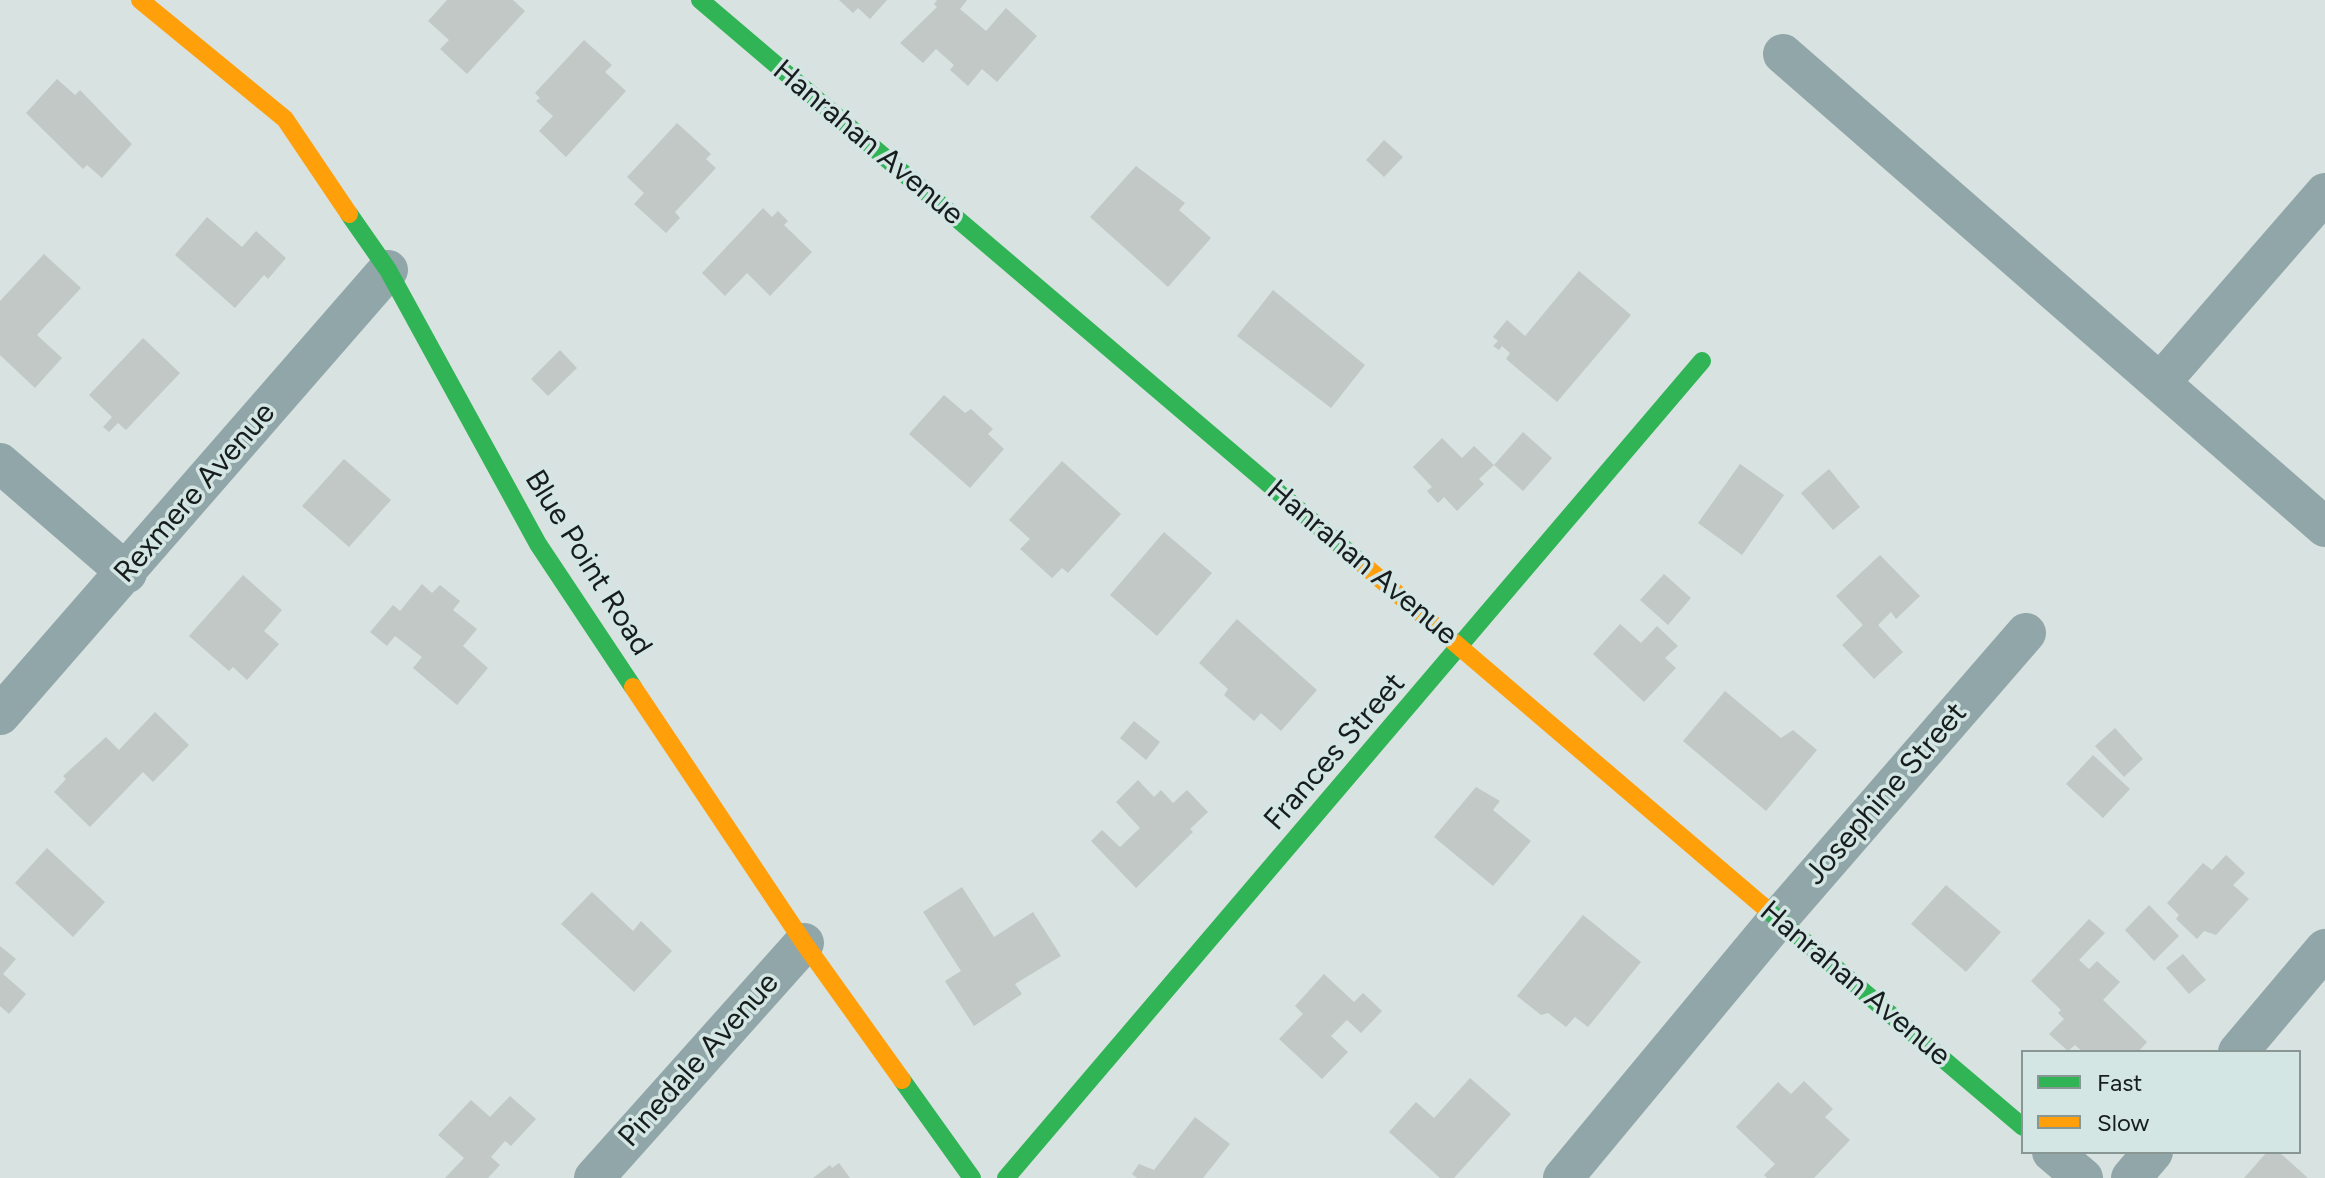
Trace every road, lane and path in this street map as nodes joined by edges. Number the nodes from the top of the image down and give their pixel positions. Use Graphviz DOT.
graph roads {
  1 [pos="140,0"];
  2 [pos="700,0"];
  3 [pos="1783,54"];
  4 [pos="2325,193"];
  5 [pos="388,270"];
  6 [pos="1702,361"];
  7 [pos="2160,383"];
  8 [pos="0,463"];
  9 [pos="2325,527"];
  10 [pos="127,573"];
  11 [pos="2026,633"];
  12 [pos="1461,648"];
  13 [pos="0,715"];
  14 [pos="1778,919"];
  15 [pos="804,943"];
  16 [pos="2325,949"];
  17 [pos="2240,1050"];
  18 [pos="2021,1125"];
  19 [pos="2054,1154"];
  20 [pos="2151,1154"];
  21 [pos="594,1178"];
  22 [pos="972,1178"];
  23 [pos="1006,1178"];
  24 [pos="1563,1178"];
  25 [pos="2083,1178"];
  26 [pos="2131,1178"];
  1 -- 5 [label="street, Blue Point Road"];
  2 -- 12 [label="street, Hanrahan Avenue"];
  3 -- 7 [label="street"];
  4 -- 7 [label="street"];
  5 -- 10 [label="street, Rexmere Avenue"];
  5 -- 15 [label="street, Blue Point Road"];
  6 -- 12 [label="street, Frances Street"];
  7 -- 9 [label="street"];
  8 -- 10 [label="street"];
  10 -- 13 [label="street, Rexmere Avenue"];
  11 -- 14 [label="street, Josephine Street"];
  12 -- 14 [label="street, Hanrahan Avenue"];
  12 -- 23 [label="street, Frances Street"];
  14 -- 18 [label="street, Hanrahan Avenue"];
  14 -- 24 [label="street, Josephine Street"];
  15 -- 21 [label="street, Pinedale Avenue"];
  15 -- 22 [label="street, Blue Point Road"];
  16 -- 17 [label="street"];
  19 -- 25 [label="street"];
  20 -- 26 [label="street"];
}
